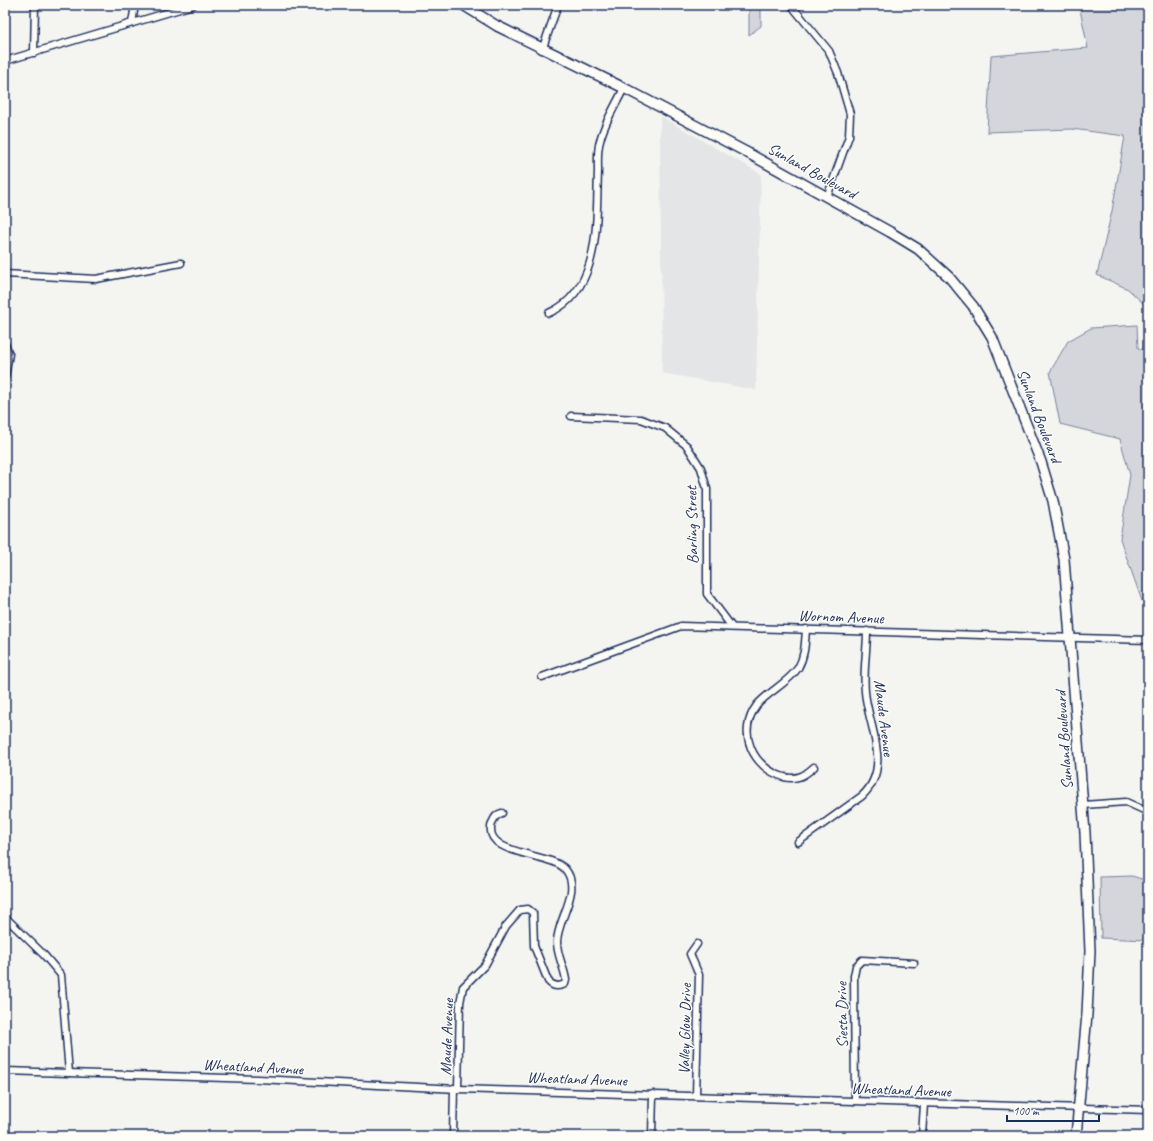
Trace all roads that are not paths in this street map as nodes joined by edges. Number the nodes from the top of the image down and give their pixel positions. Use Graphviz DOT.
graph roads {
  1 [pos="35,5"];
  2 [pos="135,5"];
  3 [pos="193,5"];
  4 [pos="463,5"];
  5 [pos="558,5"];
  6 [pos="791,5"];
  7 [pos="132,23"];
  8 [pos="542,50"];
  9 [pos="34,53"];
  10 [pos="5,60"];
  11 [pos="624,88"];
  12 [pos="827,197"];
  13 [pos="182,263"];
  14 [pos="5,274"];
  15 [pos="549,313"];
  16 [pos="5,344"];
  17 [pos="5,377"];
  18 [pos="571,416"];
  19 [pos="732,627"];
  20 [pos="806,629"];
  21 [pos="867,631"];
  22 [pos="1071,638"];
  23 [pos="1148,640"];
  24 [pos="542,677"];
  25 [pos="814,767"];
  26 [pos="1083,805"];
  27 [pos="1148,812"];
  28 [pos="502,813"];
  29 [pos="798,842"];
  30 [pos="5,917"];
  31 [pos="697,944"];
  32 [pos="914,963"];
  33 [pos="5,1071"];
  34 [pos="69,1073"];
  35 [pos="456,1088"];
  36 [pos="653,1094"];
  37 [pos="696,1096"];
  38 [pos="855,1101"];
  39 [pos="924,1104"];
  40 [pos="1078,1108"];
  41 [pos="1148,1110"];
  42 [pos="453,1136"];
  43 [pos="652,1136"];
  44 [pos="922,1136"];
  45 [pos="1076,1136"];
  1 -- 9 [label="street"];
  2 -- 7 [label="street"];
  3 -- 7 [label="street"];
  4 -- 8 [label="main road, Sunland Boulevard"];
  5 -- 8 [label="street"];
  6 -- 12 [label="street"];
  7 -- 9 [label="street"];
  8 -- 11 [label="main road, Sunland Boulevard"];
  9 -- 10 [label="street"];
  11 -- 12 [label="main road, Sunland Boulevard"];
  11 -- 15 [label="street"];
  12 -- 22 [label="main road, Sunland Boulevard"];
  13 -- 14 [label="street"];
  16 -- 17 [label="street"];
  18 -- 19 [label="street, Barling Street"];
  19 -- 20 [label="street, Wornom Avenue"];
  19 -- 24 [label="street, Wornom Avenue"];
  20 -- 21 [label="street, Wornom Avenue"];
  20 -- 25 [label="street"];
  21 -- 22 [label="street, Wornom Avenue"];
  21 -- 29 [label="street, Maude Avenue"];
  22 -- 23 [label="street, Wornom Avenue"];
  22 -- 26 [label="main road, Sunland Boulevard"];
  26 -- 27 [label="street"];
  26 -- 40 [label="main road, Sunland Boulevard"];
  28 -- 35 [label="street, Maude Avenue"];
  30 -- 34 [label="street"];
  31 -- 37 [label="street, Valley Glow Drive"];
  32 -- 38 [label="street, Siesta Drive"];
  33 -- 34 [label="street, Wheatland Avenue"];
  34 -- 35 [label="street, Wheatland Avenue"];
  35 -- 36 [label="street, Wheatland Avenue"];
  35 -- 42 [label="street"];
  36 -- 37 [label="street, Wheatland Avenue"];
  36 -- 43 [label="street"];
  37 -- 38 [label="street, Wheatland Avenue"];
  38 -- 39 [label="street, Wheatland Avenue"];
  39 -- 40 [label="street, Wheatland Avenue"];
  39 -- 44 [label="street"];
  40 -- 41 [label="street, Wheatland Avenue"];
  40 -- 45 [label="main road, Sunland Boulevard"];
}
